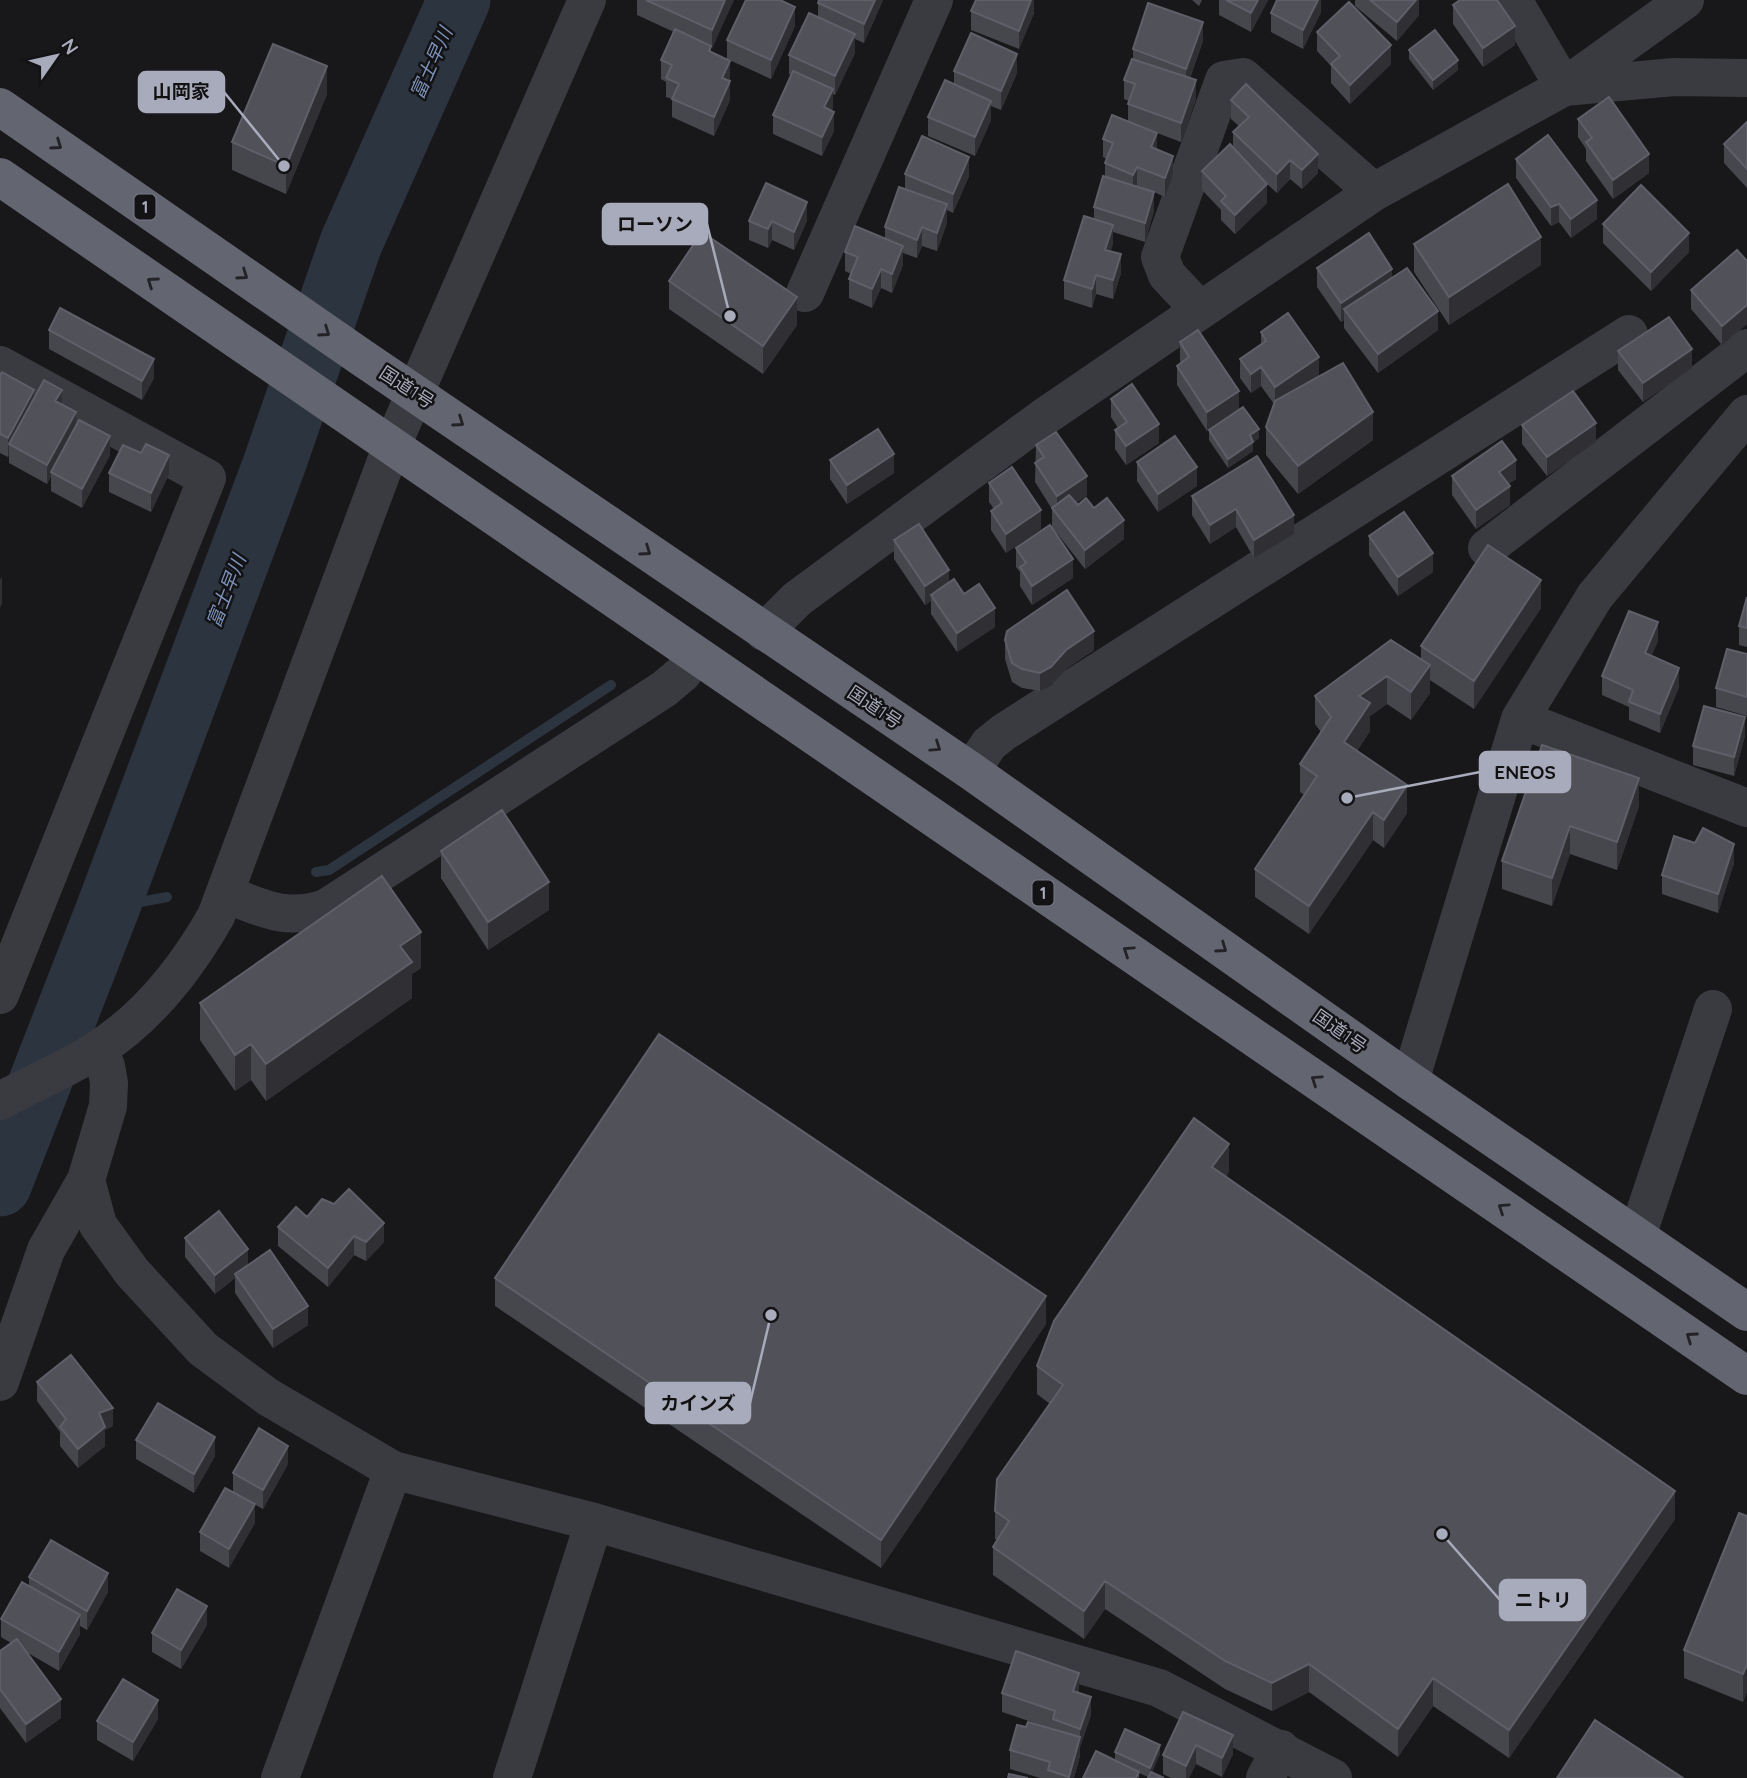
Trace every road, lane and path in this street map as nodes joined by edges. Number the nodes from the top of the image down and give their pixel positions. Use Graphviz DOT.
graph roads {
  1 [pos="587,0"];
  2 [pos="934,0"];
  3 [pos="1513,0"];
  4 [pos="1685,0"];
  5 [pos="1747,78"];
  6 [pos="1564,87"];
  7 [pos="0,107"];
  8 [pos="0,177"];
  9 [pos="1374,192"];
  10 [pos="806,293"];
  11 [pos="1199,309"];
  12 [pos="1629,334"];
  13 [pos="1747,348"];
  14 [pos="0,365"];
  15 [pos="415,392"];
  16 [pos="1747,414"];
  17 [pos="391,448"];
  18 [pos="1487,548"];
  19 [pos="764,632"];
  20 [pos="694,656"];
  21 [pos="1520,719"];
  22 [pos="971,771"];
  23 [pos="1747,808"];
  24 [pos="226,894"];
  25 [pos="0,995"];
  26 [pos="1713,1009"];
  27 [pos="107,1050"];
  28 [pos="1410,1081"];
  29 [pos="0,1101"];
  30 [pos="86,1180"];
  31 [pos="1637,1236"];
  32 [pos="1747,1312"];
  33 [pos="1747,1376"];
  34 [pos="0,1382"];
  35 [pos="393,1470"];
  36 [pos="594,1522"];
  37 [pos="1273,1764"];
  38 [pos="280,1778"];
  39 [pos="512,1778"];
  40 [pos="1333,1778"];
  1 -- 15 [label="street"];
  2 -- 10 [label="street"];
  3 -- 6 [label="street"];
  4 -- 6 [label="street"];
  5 -- 6 [label="street"];
  6 -- 9 [label="street"];
  7 -- 15 [label="highway, 国道1号 / 1, one-way"];
  17 -- 8 [label="highway, 1, one-way"];
  9 -- 11 [label="street"];
  9 -- 11 [label="street"];
  11 -- 19 [label="street"];
  12 -- 22 [label="street"];
  13 -- 18 [label="street"];
  14 -- 25 [label="street"];
  15 -- 17 [label="street"];
  15 -- 19 [label="highway, 国道1号 / 1, one-way"];
  16 -- 21 [label="street"];
  17 -- 20 [label="highway, 1"];
  17 -- 24 [label="street"];
  19 -- 22 [label="highway, 国道1号 / 1, one-way"];
  20 -- 24 [label="street"];
  33 -- 20 [label="highway, 1, one-way"];
  21 -- 23 [label="street"];
  21 -- 28 [label="street"];
  22 -- 28 [label="highway, 国道1号 / 1, one-way"];
  24 -- 27 [label="street"];
  26 -- 31 [label="street"];
  27 -- 29 [label="street"];
  27 -- 30 [label="street"];
  28 -- 31 [label="highway, 国道1号 / 1"];
  30 -- 34 [label="street"];
  30 -- 35 [label="street"];
  31 -- 32 [label="highway, 国道1号 / 1"];
  35 -- 36 [label="street"];
  35 -- 38 [label="street"];
  36 -- 37 [label="street"];
  36 -- 39 [label="street"];
  37 -- 40 [label="street"];
}
